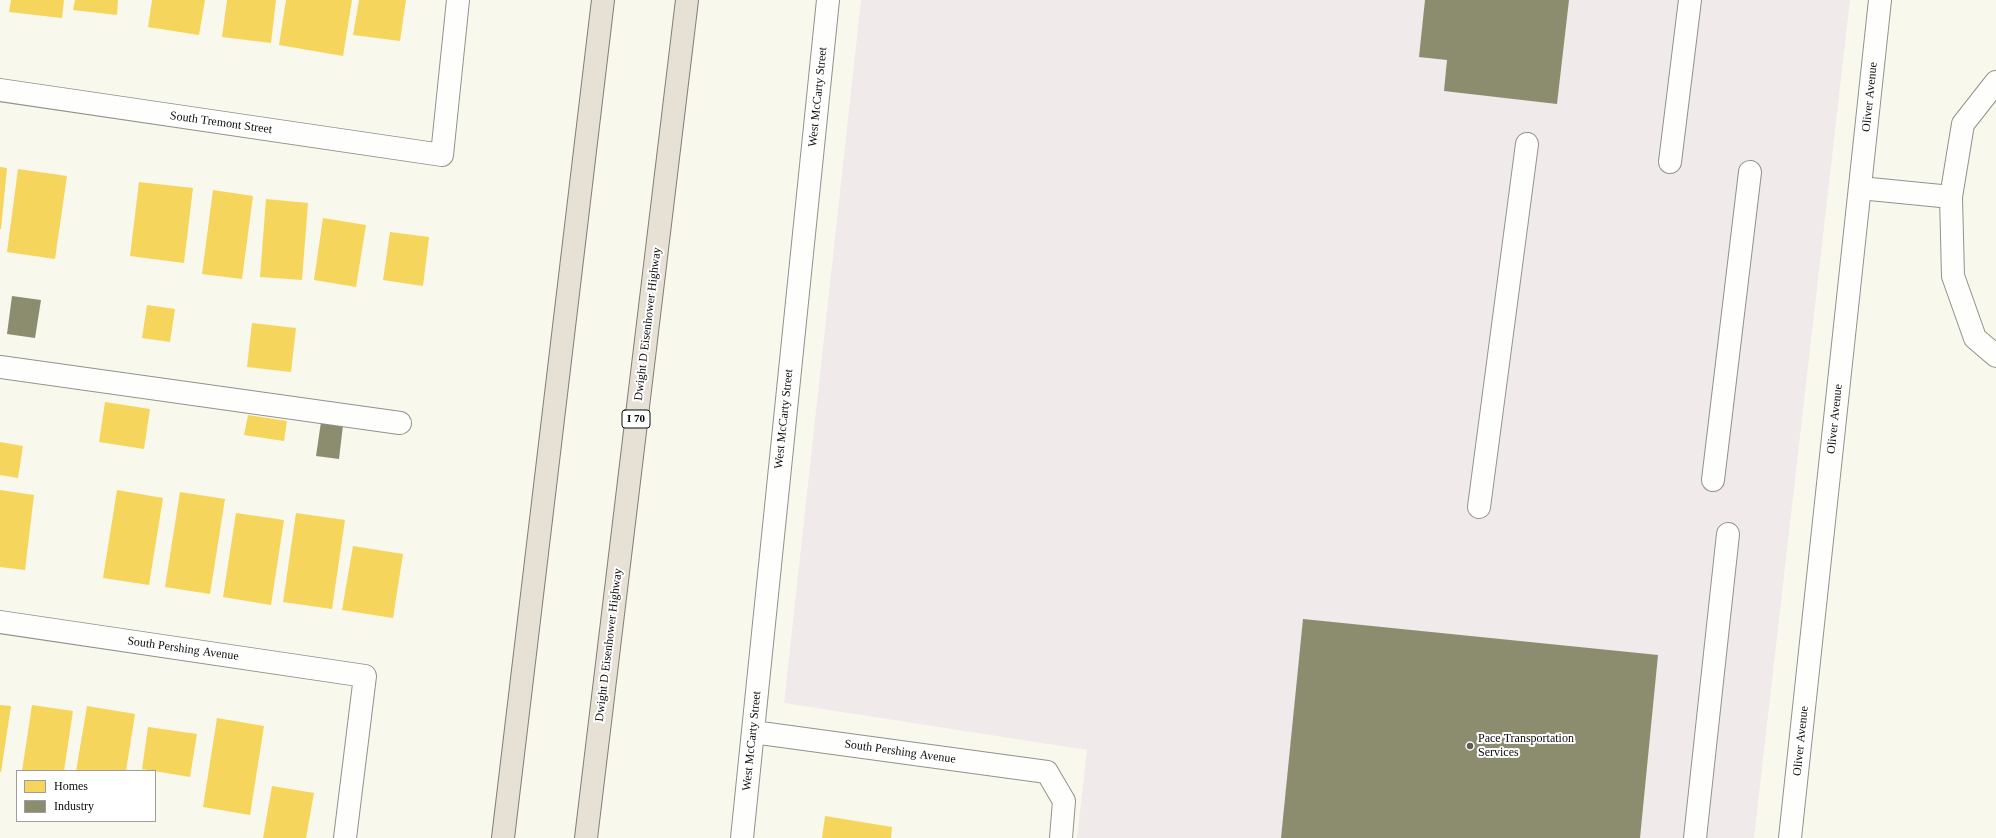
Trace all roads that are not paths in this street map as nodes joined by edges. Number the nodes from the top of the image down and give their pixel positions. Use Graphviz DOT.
graph roads {
  1 [pos="458,0"];
  2 [pos="603,0"];
  3 [pos="687,0"];
  4 [pos="828,0"];
  5 [pos="1690,0"];
  6 [pos="1880,0"];
  7 [pos="1996,82"];
  8 [pos="0,90"];
  9 [pos="1527,144"];
  10 [pos="1670,162"];
  11 [pos="1750,172"];
  12 [pos="1860,188"];
  13 [pos="1952,197"];
  14 [pos="1996,356"];
  15 [pos="0,367"];
  16 [pos="400,423"];
  17 [pos="1713,480"];
  18 [pos="1479,507"];
  19 [pos="1728,534"];
  20 [pos="0,622"];
  21 [pos="753,732"];
  22 [pos="345,838"];
  23 [pos="503,838"];
  24 [pos="586,838"];
  25 [pos="742,838"];
  26 [pos="1061,838"];
  27 [pos="1695,838"];
  28 [pos="1790,838"];
  1 -- 8 [label="street, South Tremont Street"];
  2 -- 23 [label="highway"];
  3 -- 24 [label="highway, Dwight D Eisenhower Highway / I 70"];
  4 -- 21 [label="street, West McCarty Street"];
  5 -- 10 [label="street"];
  6 -- 12 [label="street, Oliver Avenue"];
  7 -- 13 [label="street"];
  9 -- 18 [label="street"];
  11 -- 17 [label="street"];
  12 -- 13 [label="street"];
  12 -- 28 [label="street, Oliver Avenue"];
  13 -- 14 [label="street"];
  15 -- 16 [label="street"];
  19 -- 27 [label="street"];
  20 -- 22 [label="street, South Pershing Avenue"];
  21 -- 25 [label="street, West McCarty Street"];
  21 -- 26 [label="street, South Pershing Avenue"];
}
